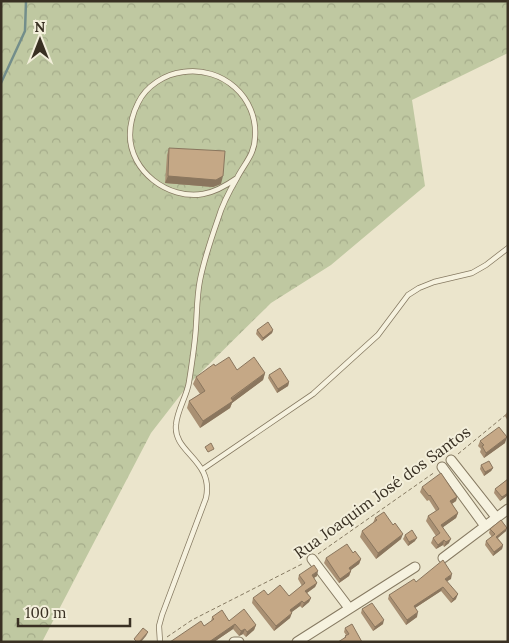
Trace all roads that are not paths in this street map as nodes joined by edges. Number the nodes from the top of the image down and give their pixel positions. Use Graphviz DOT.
graph roads {
  1 [pos="237,178"];
  2 [pos="508,248"];
  3 [pos="451,460"];
  4 [pos="442,467"];
  5 [pos="203,469"];
  6 [pos="508,509"];
  7 [pos="496,517"];
  8 [pos="485,526"];
  9 [pos="443,558"];
  10 [pos="312,559"];
  11 [pos="415,567"];
  12 [pos="349,608"];
  13 [pos="160,642"];
  14 [pos="234,642"];
  15 [pos="239,642"];
  16 [pos="297,642"];
  1 -- 1 [label="lane"];
  1 -- 5 [label="lane"];
  2 -- 5 [label="lane"];
  3 -- 7 [label="street"];
  4 -- 8 [label="street"];
  5 -- 13 [label="lane"];
  6 -- 7 [label="street"];
  7 -- 8 [label="street"];
  8 -- 9 [label="street"];
  10 -- 12 [label="street"];
  11 -- 12 [label="street"];
  12 -- 16 [label="street"];
  14 -- 15 [label="street"];
}
